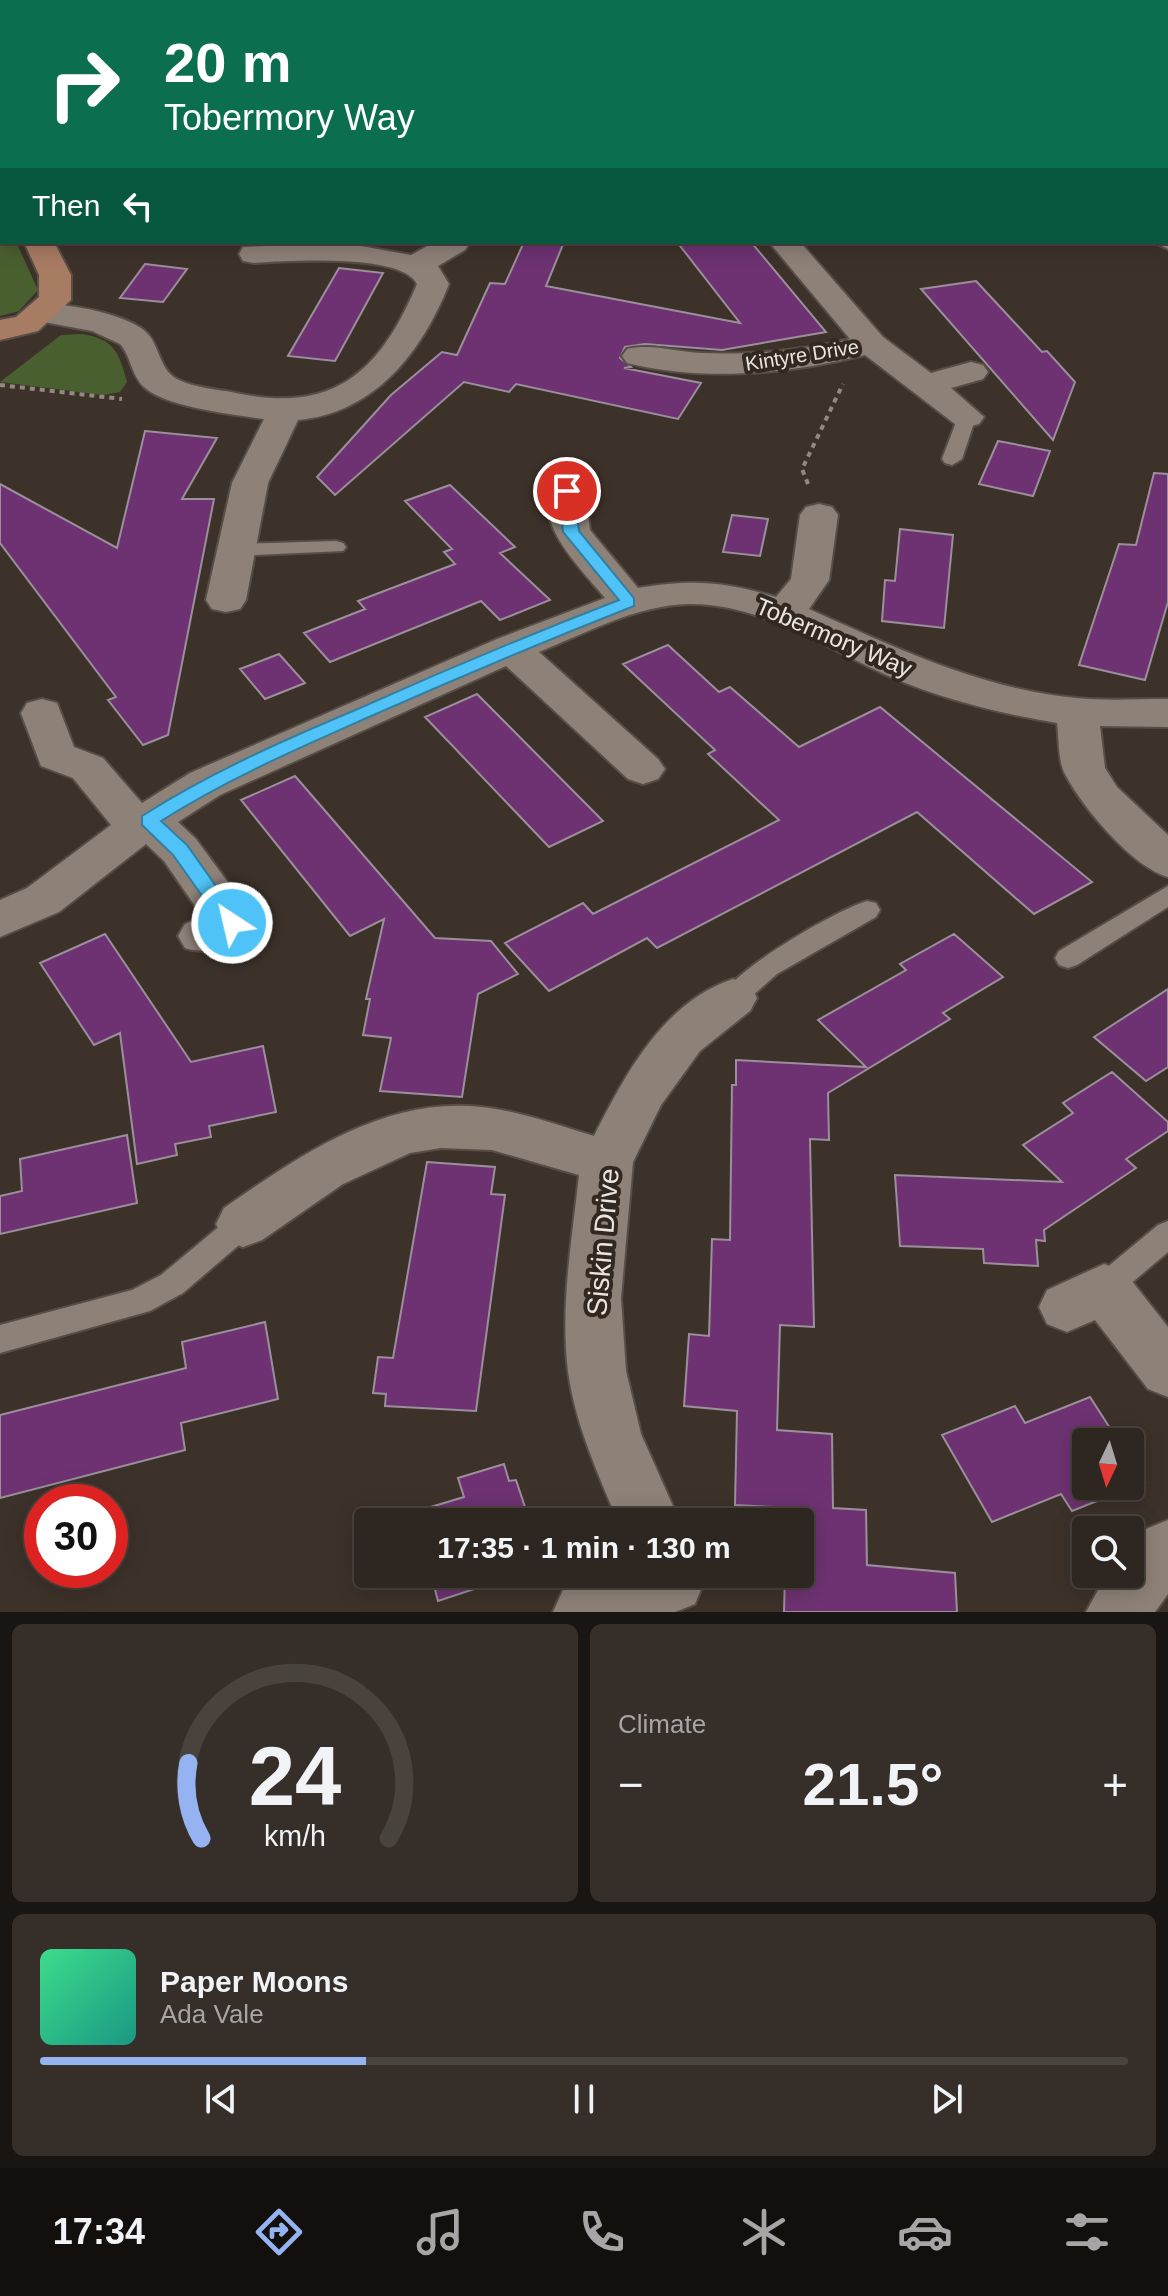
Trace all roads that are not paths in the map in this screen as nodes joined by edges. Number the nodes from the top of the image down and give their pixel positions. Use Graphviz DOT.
graph roads {
  1 [pos="454,244"];
  2 [pos="786,244"];
  3 [pos="52,249"];
  4 [pos="254,254"];
  5 [pos="416,265"];
  6 [pos="23,322"];
  7 [pos="0,346"];
  8 [pos="863,346"];
  9 [pos="639,356"];
  10 [pos="971,372"];
  11 [pos="926,385"];
  12 [pos="285,411"];
  13 [pos="967,417"];
  14 [pos="952,459"];
  15 [pos="567,491"];
  16 [pos="819,515"];
  17 [pos="336,547"];
  18 [pos="235,550"];
  19 [pos="226,600"];
  20 [pos="629,602"];
  21 [pos="785,613"];
  22 [pos="511,648"];
  23 [pos="1077,712"];
  24 [pos="42,713"];
  25 [pos="1168,713"];
  26 [pos="643,769"];
  27 [pos="145,823"];
  28 [pos="1168,861"];
  29 [pos="1168,895"];
  30 [pos="867,910"];
  31 [pos="0,920"];
  32 [pos="202,936"];
  33 [pos="1068,958"];
  34 [pos="733,998"];
  35 [pos="607,1162"];
  36 [pos="243,1224"];
  37 [pos="1168,1234"];
  38 [pos="1086,1298"];
  39 [pos="0,1339"];
  40 [pos="1168,1371"];
  41 [pos="643,1508"];
  42 [pos="1168,1550"];
  43 [pos="679,1589"];
  44 [pos="585,1612"];
  45 [pos="1118,1612"];
  1 -- 5 [label="street"];
  2 -- 8 [label="street, Kintyre Drive"];
  3 -- 6 [label="street"];
  4 -- 5 [label="street"];
  5 -- 12 [label="street"];
  6 -- 7 [label="street"];
  6 -- 12 [label="street"];
  8 -- 9 [label="street, Kintyre Drive"];
  8 -- 11 [label="street, Kintyre Drive"];
  10 -- 11 [label="street"];
  11 -- 13 [label="street, Kintyre Drive"];
  12 -- 18 [label="street"];
  13 -- 14 [label="lane"];
  15 -- 20 [label="street"];
  16 -- 21 [label="street"];
  17 -- 18 [label="lane"];
  18 -- 19 [label="street"];
  20 -- 21 [label="street, Tobermory Way"];
  20 -- 22 [label="street, Tobermory Way"];
  21 -- 23 [label="street, Tobermory Way"];
  22 -- 26 [label="street"];
  22 -- 27 [label="street, Tobermory Way"];
  23 -- 25 [label="street, Tobermory Way"];
  23 -- 28 [label="street"];
  24 -- 27 [label="street"];
  27 -- 31 [label="street, Tobermory Way"];
  27 -- 32 [label="street"];
  29 -- 33 [label="lane"];
  30 -- 34 [label="lane"];
  34 -- 35 [label="street, Siskin Drive"];
  35 -- 36 [label="street"];
  35 -- 41 [label="street, Siskin Drive"];
  36 -- 39 [label="lane"];
  37 -- 38 [label="lane"];
  38 -- 40 [label="street"];
  42 -- 45 [label="street"];
  43 -- 44 [label="street"];
}
